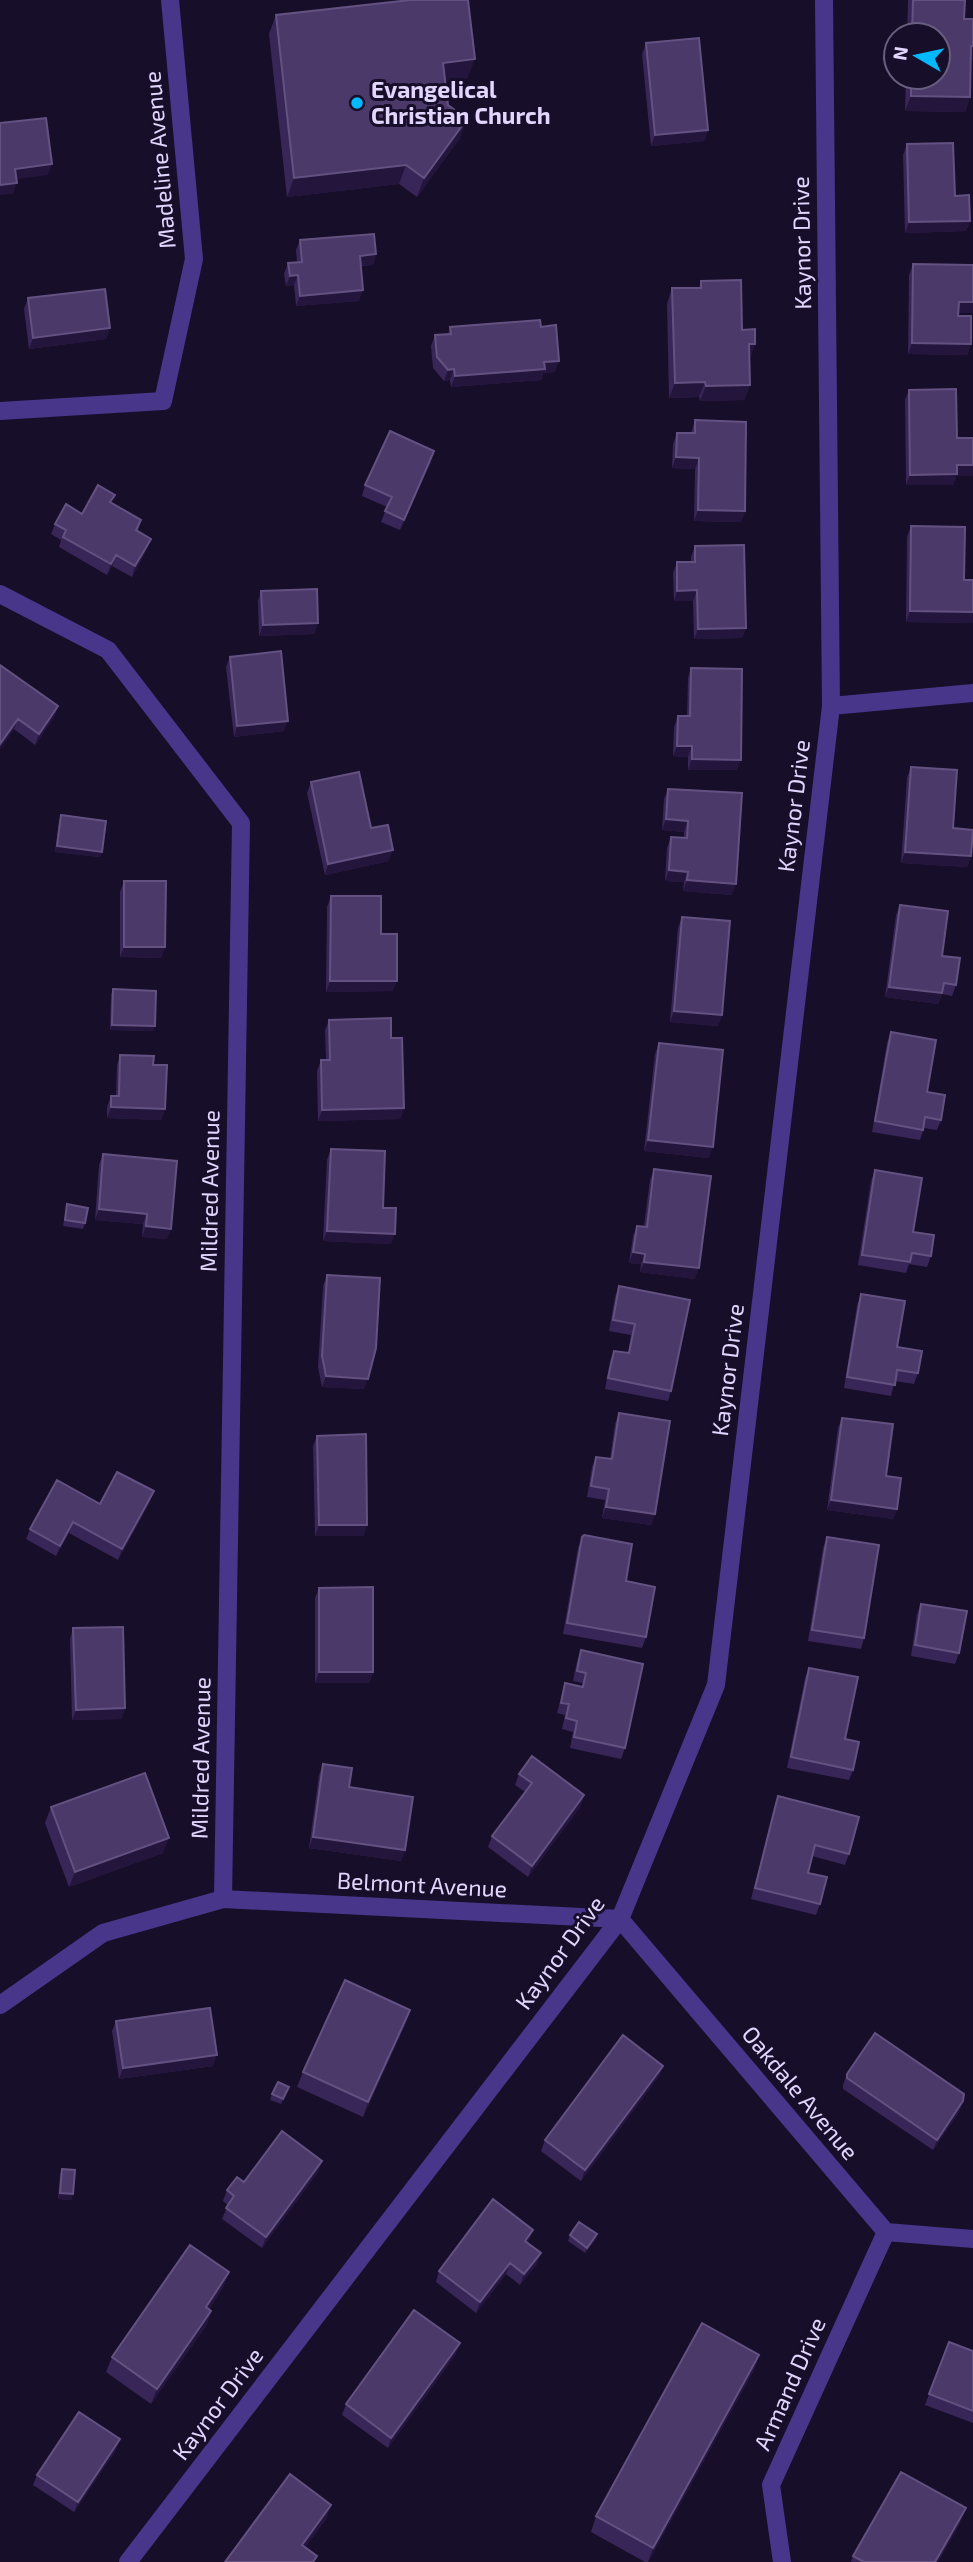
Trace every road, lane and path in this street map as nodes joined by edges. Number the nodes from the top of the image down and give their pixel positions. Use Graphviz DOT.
graph roads {
  1 [pos="170,0"];
  2 [pos="824,0"];
  3 [pos="0,411"];
  4 [pos="0,594"];
  5 [pos="973,693"];
  6 [pos="831,706"];
  7 [pos="223,1899"];
  8 [pos="620,1919"];
  9 [pos="0,2005"];
  10 [pos="886,2232"];
  11 [pos="973,2239"];
  12 [pos="128,2562"];
  13 [pos="782,2562"];
  1 -- 3 [label="street, Madeline Avenue"];
  2 -- 6 [label="street, Kaynor Drive"];
  4 -- 7 [label="street, Mildred Avenue"];
  5 -- 6 [label="street"];
  6 -- 8 [label="street, Kaynor Drive"];
  7 -- 8 [label="street, Belmont Avenue"];
  7 -- 9 [label="street, Belmont Avenue"];
  8 -- 10 [label="street, Oakdale Avenue"];
  8 -- 12 [label="street, Kaynor Drive"];
  10 -- 11 [label="street"];
  10 -- 13 [label="street, Armand Drive"];
}
